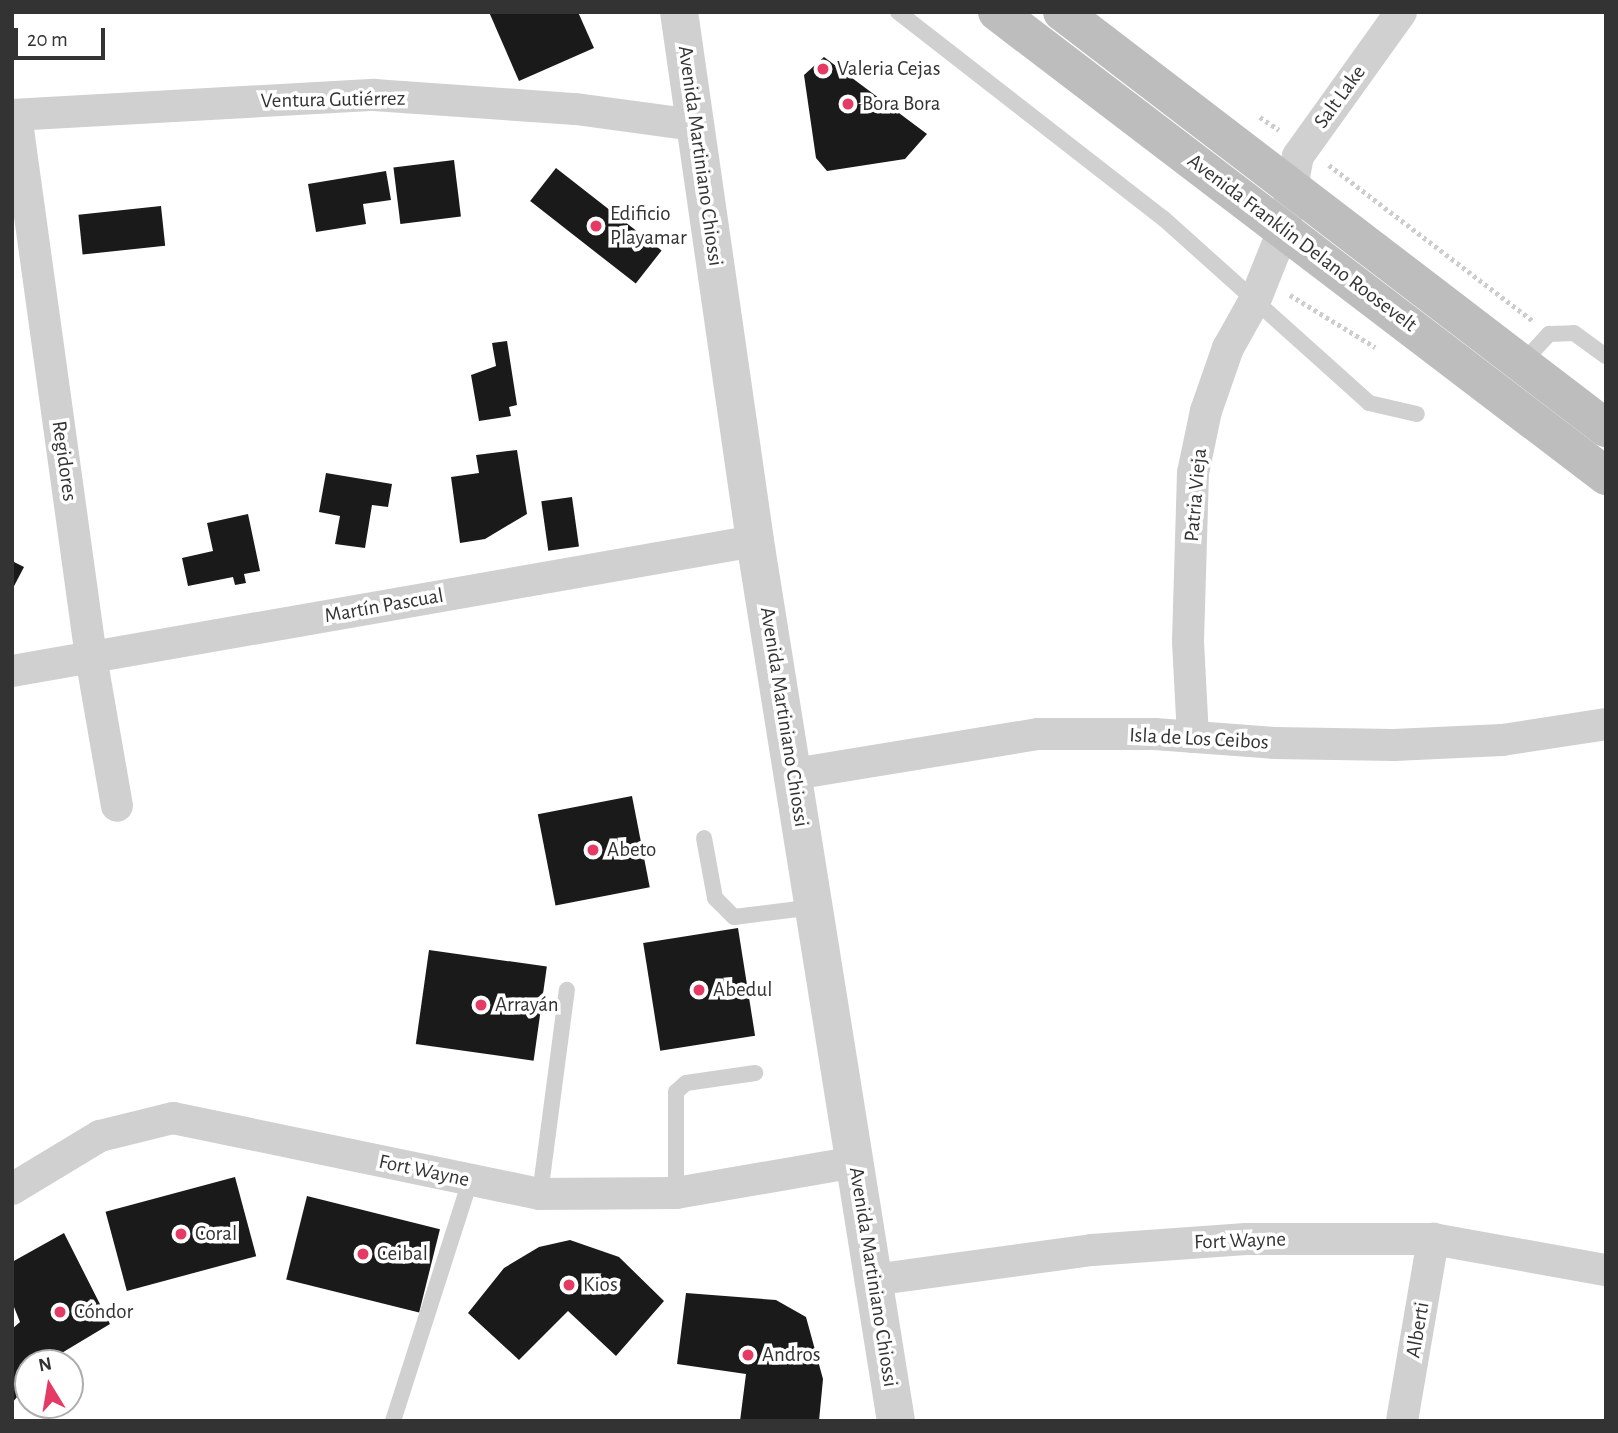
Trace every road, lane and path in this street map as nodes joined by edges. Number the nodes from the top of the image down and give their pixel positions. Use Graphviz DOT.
graph roads {
  1 [pos="679,12"];
  2 [pos="898,12"];
  3 [pos="997,12"];
  4 [pos="1062,12"];
  5 [pos="1401,12"];
  6 [pos="14,115"];
  7 [pos="1258,116"];
  8 [pos="695,125"];
  9 [pos="1304,147"];
  10 [pos="1291,188"];
  11 [pos="1284,228"];
  12 [pos="1256,298"];
  13 [pos="1549,334"];
  14 [pos="1606,356"];
  15 [pos="1522,363"];
  16 [pos="1417,414"];
  17 [pos="1606,428"];
  18 [pos="1606,476"];
  19 [pos="755,541"];
  20 [pos="91,657"];
  21 [pos="12,671"];
  22 [pos="1606,724"];
  23 [pos="1193,737"];
  24 [pos="794,774"];
  25 [pos="117,806"];
  26 [pos="704,838"];
  27 [pos="814,907"];
  28 [pos="567,990"];
  29 [pos="755,1073"];
  30 [pos="855,1162"];
  31 [pos="470,1181"];
  32 [pos="12,1189"];
  33 [pos="676,1193"];
  34 [pos="540,1194"];
  35 [pos="1433,1238"];
  36 [pos="1606,1270"];
  37 [pos="873,1280"];
  38 [pos="393,1421"];
  39 [pos="896,1421"];
  40 [pos="1402,1421"];
  1 -- 8 [label="street, Avenida Martiniano Chiossi"];
  2 -- 12 [label="lane"];
  3 -- 11 [label="main road, Avenida Franklin Delano Roosevelt"];
  4 -- 10 [label="main road, Avenida Franklin Delano Roosevelt"];
  5 -- 9 [label="street, Salt Lake"];
  6 -- 8 [label="street, Ventura Gutiérrez"];
  6 -- 20 [label="street, Regidores"];
  7 -- 9 [label="path"];
  8 -- 19 [label="street, Avenida Martiniano Chiossi"];
  9 -- 10 [label="street, Salt Lake"];
  9 -- 13 [label="path"];
  10 -- 11 [label="street, Salt Lake"];
  10 -- 15 [label="main road, Avenida Franklin Delano Roosevelt"];
  11 -- 12 [label="street, Patria Vieja"];
  11 -- 18 [label="main road, Avenida Franklin Delano Roosevelt"];
  12 -- 16 [label="lane"];
  12 -- 23 [label="street, Patria Vieja"];
  13 -- 14 [label="lane"];
  13 -- 15 [label="lane"];
  15 -- 17 [label="main road, Avenida Franklin Delano Roosevelt"];
  19 -- 20 [label="street, Martín Pascual"];
  19 -- 24 [label="street, Avenida Martiniano Chiossi"];
  20 -- 21 [label="street, Martín Pascual"];
  20 -- 25 [label="street, Regidores"];
  22 -- 23 [label="street, Isla de Los Ceibos"];
  23 -- 24 [label="street, Isla de Los Ceibos"];
  24 -- 27 [label="street, Avenida Martiniano Chiossi"];
  26 -- 27 [label="lane"];
  27 -- 30 [label="street, Avenida Martiniano Chiossi"];
  28 -- 34 [label="lane"];
  29 -- 33 [label="lane"];
  30 -- 33 [label="street, Fort Wayne"];
  30 -- 37 [label="street, Avenida Martiniano Chiossi"];
  31 -- 32 [label="street, Fort Wayne"];
  31 -- 34 [label="street, Fort Wayne"];
  31 -- 38 [label="lane"];
  33 -- 34 [label="street, Fort Wayne"];
  35 -- 36 [label="street, Fort Wayne"];
  35 -- 37 [label="street, Fort Wayne"];
  35 -- 40 [label="street, Alberti"];
  37 -- 39 [label="street, Avenida Martiniano Chiossi"];
}
